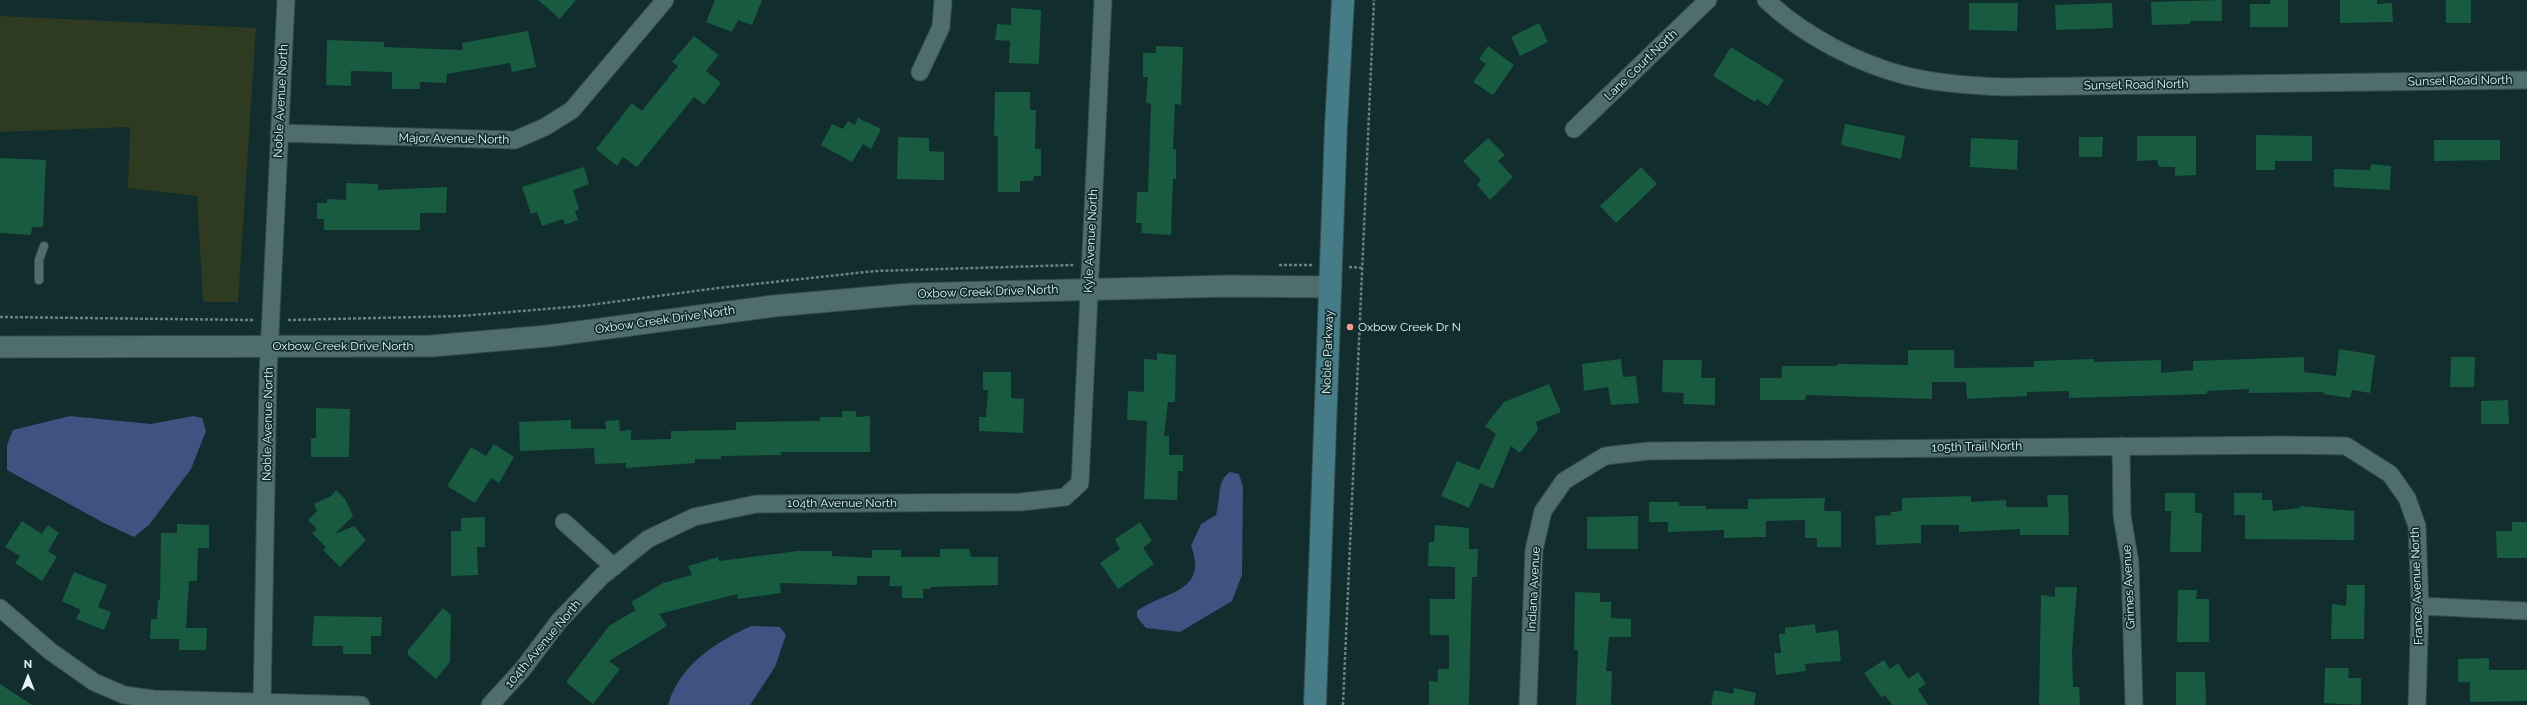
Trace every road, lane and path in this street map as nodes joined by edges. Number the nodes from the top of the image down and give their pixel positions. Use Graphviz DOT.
graph roads {
  1 [pos="286,0"];
  2 [pos="665,0"];
  3 [pos="943,0"];
  4 [pos="1103,0"];
  5 [pos="1343,0"];
  6 [pos="1374,0"];
  7 [pos="1708,0"];
  8 [pos="1766,0"];
  9 [pos="920,72"];
  10 [pos="2527,80"];
  11 [pos="1574,130"];
  12 [pos="279,133"];
  13 [pos="44,246"];
  14 [pos="1070,265"];
  15 [pos="39,280"];
  16 [pos="1331,287"];
  17 [pos="1088,289"];
  18 [pos="0,317"];
  19 [pos="247,320"];
  20 [pos="294,320"];
  21 [pos="0,347"];
  22 [pos="270,347"];
  23 [pos="2121,446"];
  24 [pos="2390,474"];
  25 [pos="1564,481"];
  26 [pos="1080,483"];
  27 [pos="564,522"];
  28 [pos="614,567"];
  29 [pos="2420,606"];
  30 [pos="0,608"];
  31 [pos="2527,611"];
  32 [pos="262,703"];
  33 [pos="361,705"];
  34 [pos="490,705"];
  35 [pos="1315,705"];
  36 [pos="1343,705"];
  37 [pos="1528,705"];
  38 [pos="2134,705"];
  39 [pos="2417,705"];
  1 -- 12 [label="street, Noble Avenue North"];
  2 -- 12 [label="street, Major Avenue North"];
  3 -- 9 [label="street"];
  4 -- 17 [label="street, Kyle Avenue North"];
  5 -- 16 [label="main road, Noble Parkway"];
  6 -- 36 [label="path"];
  7 -- 11 [label="street, Lane Court North"];
  8 -- 10 [label="street, Sunset Road North"];
  12 -- 22 [label="street, Noble Avenue North"];
  13 -- 15 [label="lane"];
  14 -- 20 [label="path"];
  16 -- 17 [label="street, Oxbow Creek Drive North"];
  16 -- 35 [label="main road, Noble Parkway"];
  17 -- 22 [label="street, Oxbow Creek Drive North"];
  17 -- 26 [label="street, Kyle Avenue North"];
  18 -- 19 [label="path"];
  21 -- 22 [label="street, Oxbow Creek Drive North"];
  22 -- 32 [label="street, Noble Avenue North"];
  23 -- 24 [label="street, 105th Trail North"];
  23 -- 25 [label="street, 105th Trail North"];
  23 -- 38 [label="street, Grimes Avenue"];
  24 -- 29 [label="street, France Avenue North"];
  25 -- 37 [label="street, Indiana Avenue"];
  26 -- 28 [label="street, 104th Avenue North"];
  27 -- 28 [label="street"];
  28 -- 34 [label="street, 104th Avenue North"];
  29 -- 31 [label="street"];
  29 -- 39 [label="street, France Avenue North"];
  30 -- 32 [label="street"];
  32 -- 33 [label="street"];
}
